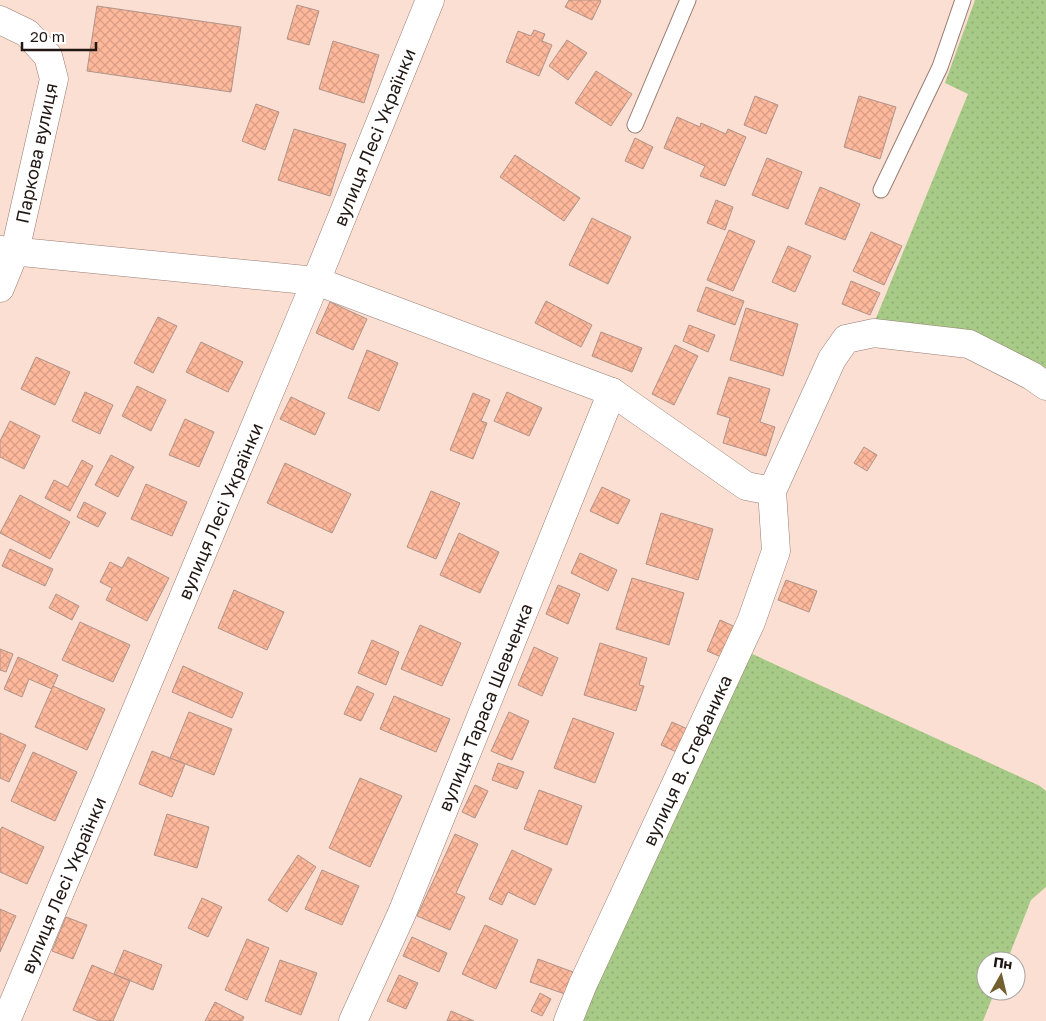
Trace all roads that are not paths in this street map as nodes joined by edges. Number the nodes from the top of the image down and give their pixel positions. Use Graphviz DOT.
graph roads {
  1 [pos="430,0"];
  2 [pos="688,0"];
  3 [pos="963,0"];
  4 [pos="0,20"];
  5 [pos="635,125"];
  6 [pos="881,190"];
  7 [pos="8,251"];
  8 [pos="316,281"];
  9 [pos="0,288"];
  10 [pos="1046,386"];
  11 [pos="612,392"];
  12 [pos="772,491"];
  13 [pos="6,1021"];
  14 [pos="353,1021"];
  15 [pos="568,1021"];
  1 -- 8 [label="street, вулиця Лесі Українки"];
  2 -- 5 [label="lane"];
  3 -- 6 [label="lane"];
  4 -- 7 [label="street, Паркова вулиця"];
  7 -- 8 [label="street"];
  7 -- 9 [label="street, Паркова вулиця"];
  8 -- 11 [label="street"];
  8 -- 13 [label="street, вулиця Лесі Українки"];
  10 -- 12 [label="street"];
  11 -- 12 [label="street"];
  11 -- 14 [label="street, вулиця Тараса Шевченка"];
  12 -- 15 [label="street, вулиця В. Стефаника"];
}
